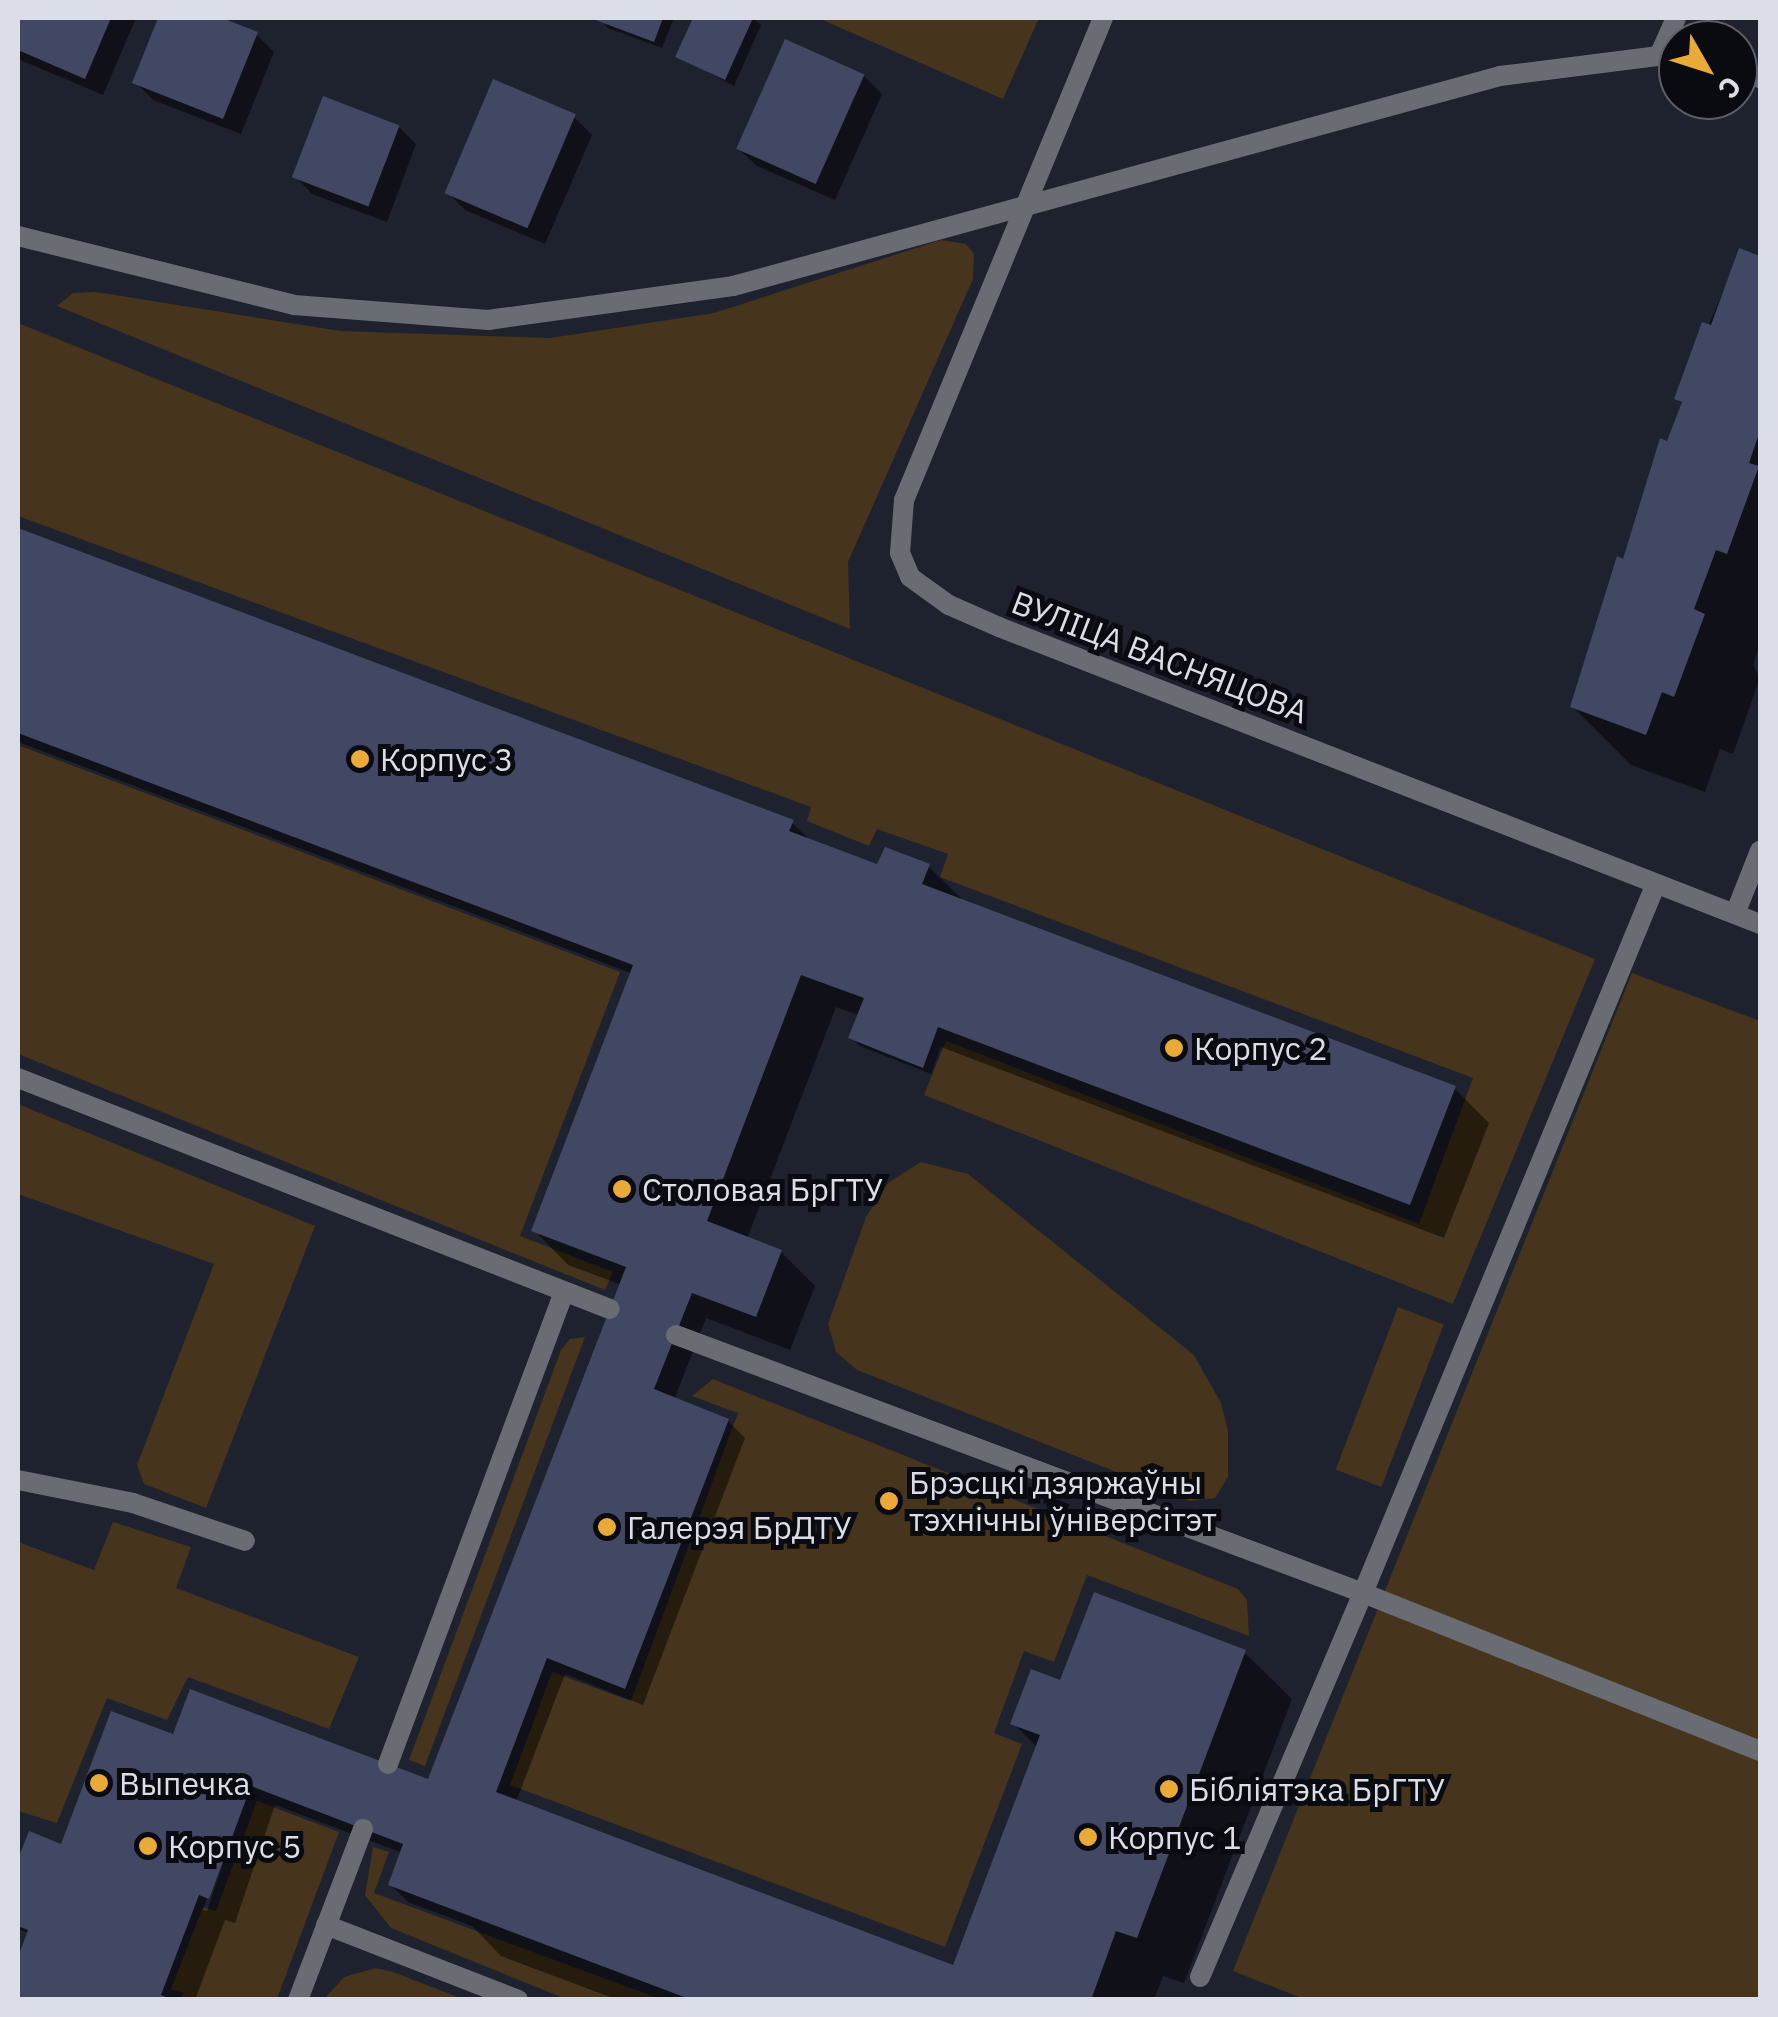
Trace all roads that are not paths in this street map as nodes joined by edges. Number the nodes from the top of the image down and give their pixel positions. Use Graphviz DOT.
graph roads {
  1 [pos="1103,18"];
  2 [pos="1658,59"];
  3 [pos="1027,211"];
  4 [pos="18,236"];
  5 [pos="1760,851"];
  6 [pos="1655,886"];
  7 [pos="1735,914"];
  8 [pos="1760,924"];
  9 [pos="18,1078"];
  10 [pos="564,1292"];
  11 [pos="610,1309"];
  12 [pos="676,1334"];
  13 [pos="18,1480"];
  14 [pos="245,1541"];
  15 [pos="1363,1593"];
  16 [pos="1760,1751"];
  17 [pos="388,1764"];
  18 [pos="362,1829"];
  19 [pos="326,1925"];
  20 [pos="1200,1977"];
  21 [pos="298,2000"];
  22 [pos="518,2000"];
  1 -- 3 [label="street, ВУЛІЦА ВАСНЯЦОВА"];
  2 -- 3 [label="street"];
  3 -- 4 [label="street"];
  3 -- 6 [label="street, ВУЛІЦА ВАСНЯЦОВА"];
  5 -- 7 [label="street"];
  6 -- 7 [label="street, ВУЛІЦА ВАСНЯЦОВА"];
  6 -- 15 [label="street"];
  7 -- 8 [label="street, ВУЛІЦА ВАСНЯЦОВА"];
  9 -- 10 [label="street"];
  10 -- 11 [label="street"];
  10 -- 17 [label="street"];
  12 -- 15 [label="street"];
  13 -- 14 [label="street"];
  15 -- 16 [label="street"];
  15 -- 20 [label="street"];
  18 -- 19 [label="street"];
  19 -- 21 [label="street"];
  19 -- 22 [label="street"];
}
